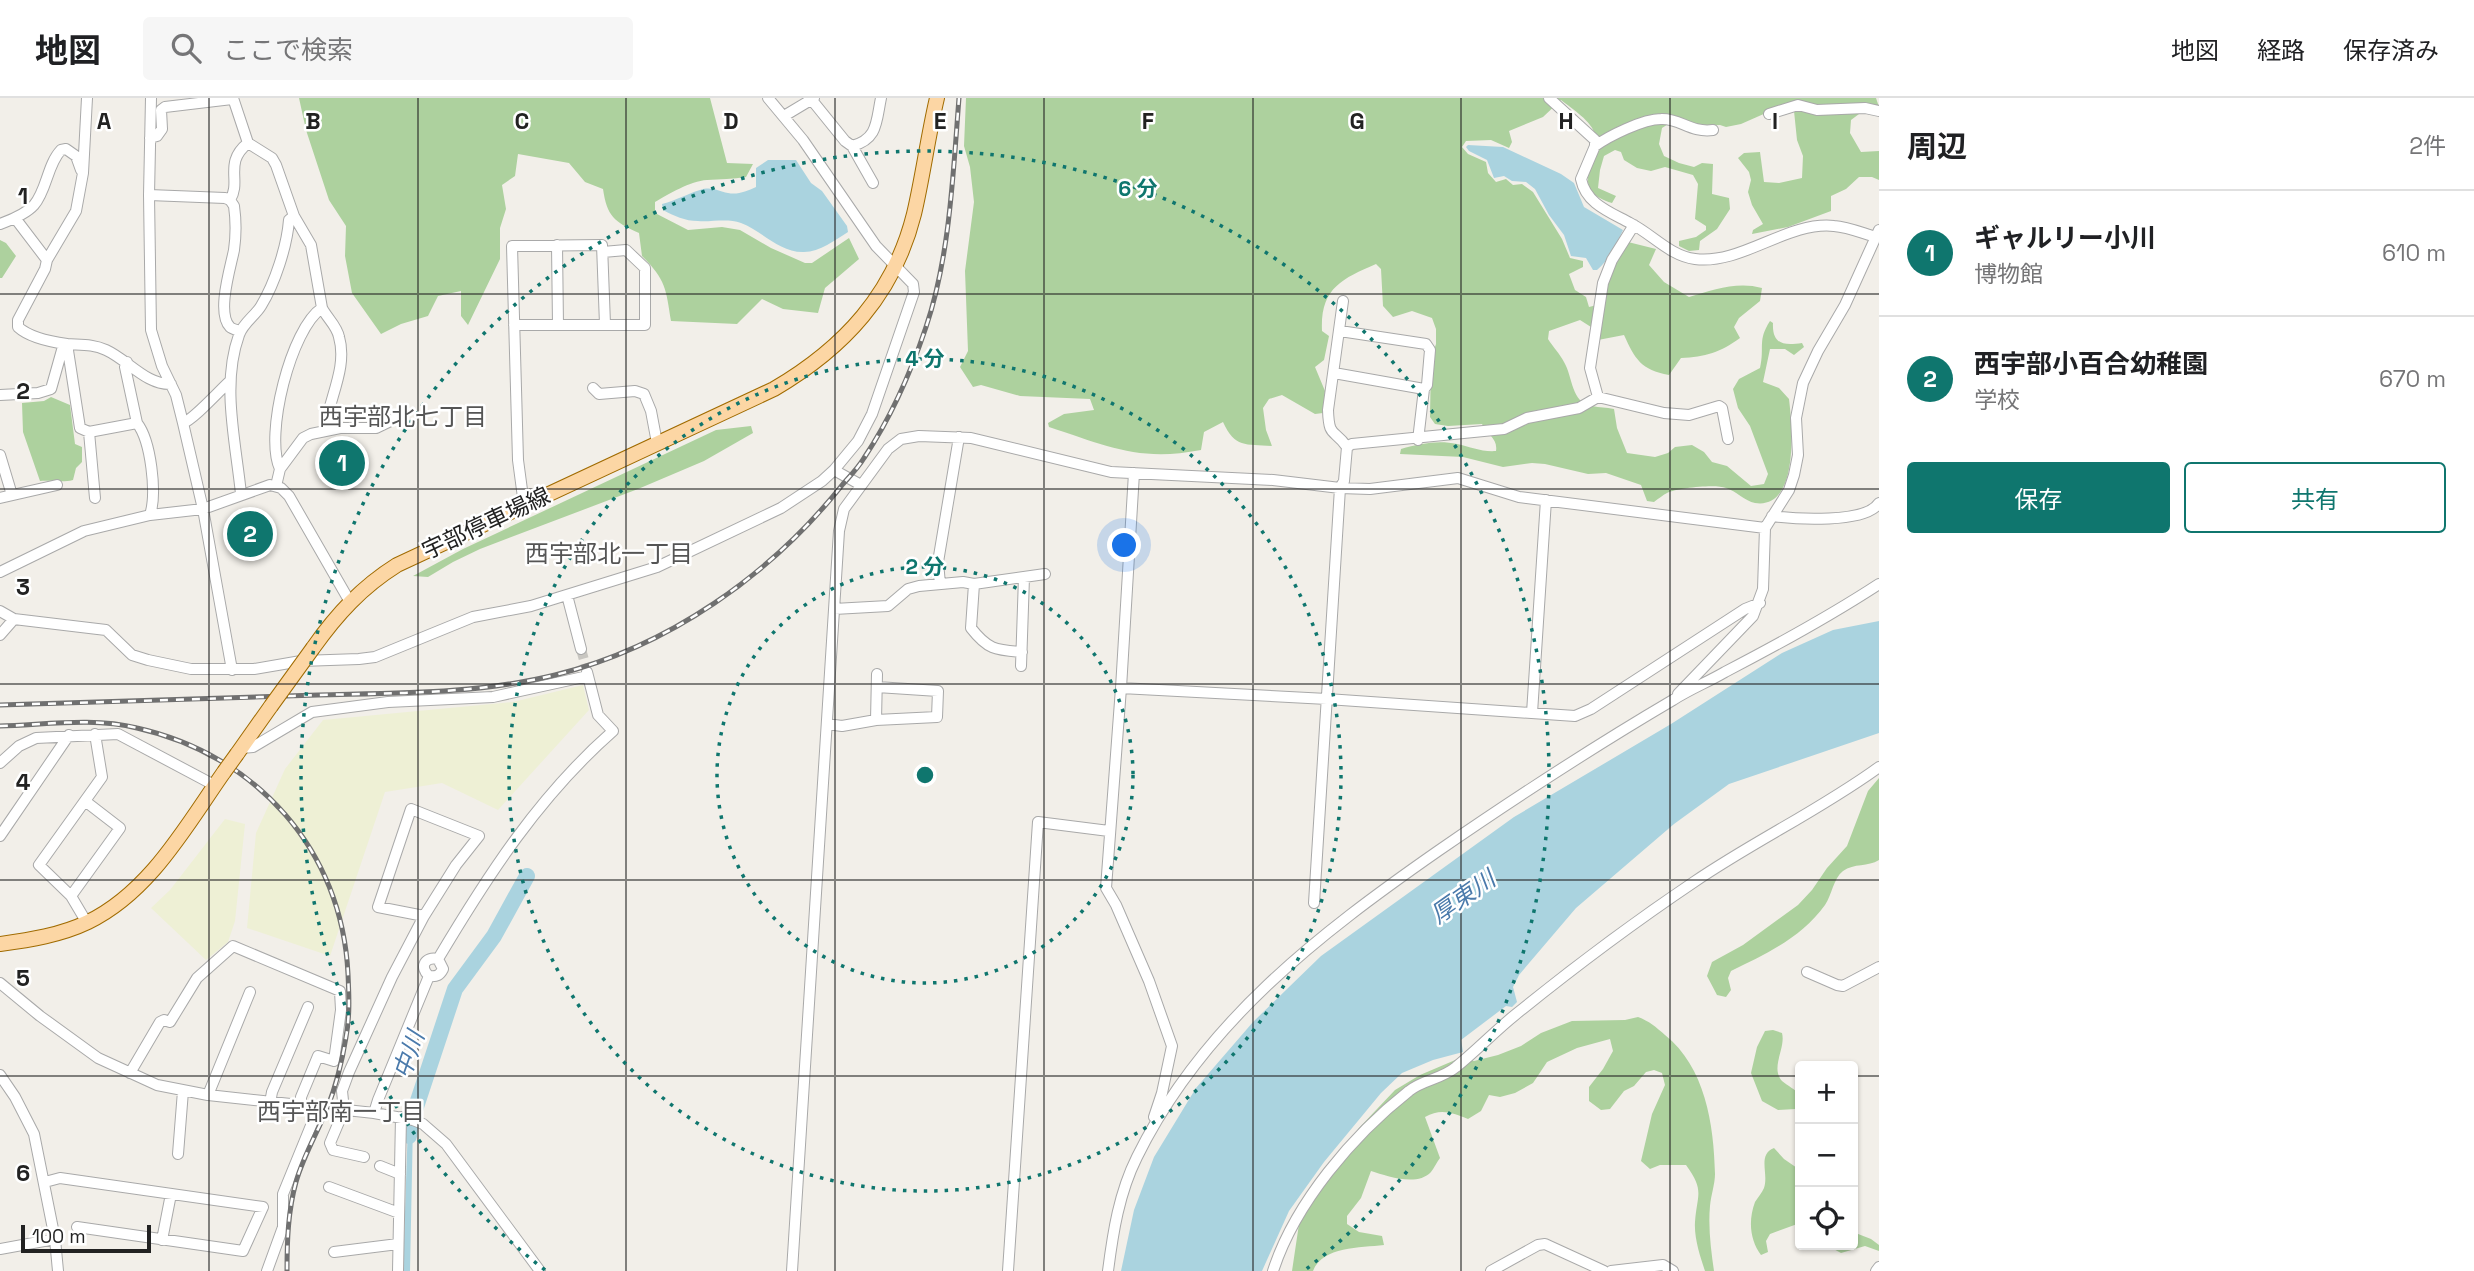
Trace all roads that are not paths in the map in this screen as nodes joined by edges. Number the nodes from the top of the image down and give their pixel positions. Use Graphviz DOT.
graph roads {
  1 [pos="88,98"];
  2 [pos="151,98"];
  3 [pos="232,98"];
  4 [pos="768,98"];
  5 [pos="881,98"];
  6 [pos="937,98"];
  7 [pos="1549,98"];
  8 [pos="813,99"];
  9 [pos="1879,111"];
  10 [pos="1769,114"];
  11 [pos="784,116"];
  12 [pos="1713,130"];
  13 [pos="150,138"];
  14 [pos="248,143"];
  15 [pos="852,146"];
  16 [pos="1595,146"];
  17 [pos="83,173"];
  18 [pos="873,183"];
  19 [pos="149,195"];
  20 [pos="230,200"];
  21 [pos="294,216"];
  22 [pos="15,218"];
  23 [pos="0,224"];
  24 [pos="1634,225"];
  25 [pos="1877,233"];
  26 [pos="557,245"];
  27 [pos="603,252"];
  28 [pos="47,260"];
  29 [pos="894,267"];
  30 [pos="1343,301"];
  31 [pos="322,308"];
  32 [pos="514,324"];
  33 [pos="604,324"];
  34 [pos="558,325"];
  35 [pos="240,331"];
  36 [pos="1340,331"];
  37 [pos="67,344"];
  38 [pos="127,362"];
  39 [pos="1334,373"];
  40 [pos="230,381"];
  41 [pos="170,384"];
  42 [pos="593,388"];
  43 [pos="1424,389"];
  44 [pos="0,395"];
  45 [pos="1598,397"];
  46 [pos="403,415"];
  47 [pos="137,423"];
  48 [pos="183,423"];
  49 [pos="325,430"];
  50 [pos="89,432"];
  51 [pos="959,437"];
  52 [pos="1728,439"];
  53 [pos="1418,440"];
  54 [pos="657,443"];
  55 [pos="1347,447"];
  56 [pos="0,455"];
  57 [pos="280,469"];
  58 [pos="834,470"];
  59 [pos="1134,473"];
  60 [pos="57,485"];
  61 [pos="861,485"];
  62 [pos="276,486"];
  63 [pos="1340,488"];
  64 [pos="240,495"];
  65 [pos="6,496"];
  66 [pos="95,498"];
  67 [pos="1546,500"];
  68 [pos="524,506"];
  69 [pos="1878,507"];
  70 [pos="203,509"];
  71 [pos="150,515"];
  72 [pos="1772,516"];
  73 [pos="1765,528"];
  74 [pos="0,572"];
  75 [pos="1045,574"];
  76 [pos="1024,577"];
  77 [pos="940,584"];
  78 [pos="974,584"];
  79 [pos="1879,584"];
  80 [pos="567,595"];
  81 [pos="350,602"];
  82 [pos="1760,603"];
  83 [pos="834,609"];
  84 [pos="0,611"];
  85 [pos="14,619"];
  86 [pos="0,635"];
  87 [pos="581,649"];
  88 [pos="1022,652"];
  89 [pos="1021,666"];
  90 [pos="232,670"];
  91 [pos="877,674"];
  92 [pos="877,687"];
  93 [pos="1121,688"];
  94 [pos="1327,699"];
  95 [pos="1674,699"];
  96 [pos="1532,713"];
  97 [pos="876,720"];
  98 [pos="827,724"];
  99 [pos="95,734"];
  100 [pos="69,735"];
  101 [pos="239,751"];
  102 [pos="0,763"];
  103 [pos="1879,767"];
  104 [pos="215,786"];
  105 [pos="85,801"];
  106 [pos="1110,831"];
  107 [pos="0,836"];
  108 [pos="71,896"];
  109 [pos="1314,903"];
  110 [pos="424,916"];
  111 [pos="87,923"];
  112 [pos="0,944"];
  113 [pos="1879,967"];
  114 [pos="1807,972"];
  115 [pos="0,983"];
  116 [pos="250,992"];
  117 [pos="308,1007"];
  118 [pos="130,1073"];
  119 [pos="0,1075"];
  120 [pos="183,1091"];
  121 [pos="208,1095"];
  122 [pos="270,1103"];
  123 [pos="300,1105"];
  124 [pos="319,1106"];
  125 [pos="344,1110"];
  126 [pos="374,1113"];
  127 [pos="401,1117"];
  128 [pos="1152,1130"];
  129 [pos="178,1154"];
  130 [pos="364,1157"];
  131 [pos="380,1166"];
  132 [pos="400,1174"];
  133 [pos="45,1182"];
  134 [pos="330,1187"];
  135 [pos="171,1194"];
  136 [pos="399,1213"];
  137 [pos="77,1227"];
  138 [pos="55,1239"];
  139 [pos="162,1240"];
  140 [pos="398,1244"];
  141 [pos="0,1249"];
  142 [pos="334,1252"];
  143 [pos="58,1271"];
  144 [pos="267,1271"];
  145 [pos="398,1271"];
  146 [pos="540,1271"];
  147 [pos="792,1271"];
  148 [pos="1008,1271"];
  149 [pos="1108,1271"];
  150 [pos="1273,1271"];
  151 [pos="1491,1271"];
  152 [pos="1604,1271"];
  153 [pos="1611,1271"];
  154 [pos="1673,1271"];
  1 -- 17 [label="street"];
  2 -- 13 [label="street"];
  3 -- 13 [label="street"];
  3 -- 14 [label="street"];
  4 -- 11 [label="street"];
  5 -- 15 [label="street"];
  6 -- 29 [label="main road, 宇部停車場線"];
  7 -- 16 [label="street"];
  8 -- 11 [label="street"];
  8 -- 15 [label="street"];
  9 -- 10 [label="street"];
  11 -- 29 [label="street"];
  12 -- 16 [label="street"];
  13 -- 19 [label="street"];
  14 -- 20 [label="street"];
  14 -- 21 [label="street"];
  15 -- 18 [label="street"];
  16 -- 24 [label="street"];
  17 -- 22 [label="street"];
  17 -- 28 [label="street"];
  19 -- 20 [label="street"];
  19 -- 41 [label="street"];
  20 -- 35 [label="street"];
  21 -- 31 [label="street"];
  21 -- 35 [label="street"];
  22 -- 23 [label="street"];
  22 -- 28 [label="street"];
  24 -- 25 [label="street"];
  24 -- 45 [label="street"];
  25 -- 72 [label="street"];
  26 -- 27 [label="street"];
  26 -- 32 [label="street"];
  26 -- 34 [label="street"];
  27 -- 33 [label="street"];
  27 -- 33 [label="street"];
  28 -- 37 [label="street"];
  29 -- 54 [label="main road, 宇部停車場線"];
  29 -- 58 [label="street"];
  30 -- 36 [label="street"];
  31 -- 49 [label="street"];
  31 -- 57 [label="street"];
  32 -- 34 [label="street"];
  32 -- 68 [label="street"];
  33 -- 34 [label="street"];
  35 -- 40 [label="street"];
  36 -- 39 [label="street"];
  36 -- 43 [label="street"];
  37 -- 38 [label="street"];
  37 -- 44 [label="street"];
  37 -- 50 [label="street"];
  38 -- 41 [label="street"];
  38 -- 47 [label="street"];
  39 -- 43 [label="street"];
  39 -- 55 [label="street"];
  40 -- 48 [label="street"];
  40 -- 64 [label="street"];
  41 -- 48 [label="street"];
  42 -- 54 [label="street"];
  43 -- 53 [label="street"];
  45 -- 52 [label="street"];
  45 -- 53 [label="street"];
  46 -- 49 [label="street"];
  47 -- 50 [label="street"];
  47 -- 71 [label="street"];
  48 -- 70 [label="street"];
  49 -- 57 [label="street"];
  50 -- 66 [label="street"];
  51 -- 59 [label="street"];
  51 -- 61 [label="street"];
  51 -- 77 [label="street"];
  53 -- 55 [label="street"];
  54 -- 68 [label="main road, 宇部停車場線"];
  55 -- 63 [label="street"];
  56 -- 65 [label="street"];
  57 -- 62 [label="street"];
  58 -- 61 [label="street"];
  58 -- 80 [label="street"];
  59 -- 63 [label="street"];
  59 -- 93 [label="street"];
  60 -- 65 [label="street"];
  61 -- 83 [label="street"];
  62 -- 64 [label="street"];
  62 -- 81 [label="street"];
  63 -- 67 [label="street"];
  63 -- 94 [label="street"];
  64 -- 70 [label="street"];
  67 -- 73 [label="street"];
  67 -- 96 [label="street"];
  68 -- 81 [label="main road, 宇部停車場線"];
  69 -- 72 [label="street"];
  70 -- 71 [label="street"];
  70 -- 90 [label="street"];
  71 -- 74 [label="street"];
  72 -- 73 [label="street"];
  73 -- 82 [label="street"];
  75 -- 76 [label="street"];
  76 -- 78 [label="street"];
  76 -- 88 [label="street"];
  77 -- 78 [label="street"];
  77 -- 83 [label="street"];
  78 -- 88 [label="street"];
  79 -- 95 [label="street"];
  80 -- 87 [label="street"];
  80 -- 90 [label="street"];
  81 -- 101 [label="main road, 宇部停車場線, bridge"];
  82 -- 95 [label="street"];
  82 -- 96 [label="street"];
  83 -- 98 [label="street"];
  84 -- 85 [label="street"];
  85 -- 86 [label="street"];
  85 -- 90 [label="street"];
  88 -- 89 [label="street"];
  91 -- 92 [label="street"];
  92 -- 97 [label="street"];
  92 -- 97 [label="street"];
  93 -- 94 [label="street"];
  93 -- 106 [label="street"];
  94 -- 96 [label="street"];
  94 -- 109 [label="street"];
  95 -- 128 [label="street"];
  97 -- 98 [label="street"];
  98 -- 147 [label="street"];
  99 -- 100 [label="street"];
  99 -- 104 [label="street"];
  99 -- 105 [label="street"];
  100 -- 102 [label="street"];
  100 -- 107 [label="street"];
  101 -- 104 [label="main road, 宇部停車場線, bridge"];
  101 -- 126 [label="street"];
  103 -- 150 [label="street"];
  104 -- 111 [label="main road, 宇部停車場線"];
  105 -- 108 [label="street"];
  105 -- 108 [label="street"];
  106 -- 128 [label="street"];
  106 -- 148 [label="street"];
  108 -- 111 [label="street"];
  110 -- 110 [label="street"];
  110 -- 125 [label="street"];
  111 -- 112 [label="main road, 宇部停車場線"];
  113 -- 114 [label="street"];
  115 -- 118 [label="street"];
  116 -- 121 [label="street"];
  117 -- 122 [label="street"];
  118 -- 120 [label="street"];
  118 -- 123 [label="street"];
  119 -- 133 [label="street"];
  120 -- 121 [label="street"];
  120 -- 129 [label="street"];
  121 -- 122 [label="street"];
  122 -- 123 [label="street"];
  123 -- 124 [label="street"];
  124 -- 125 [label="street"];
  124 -- 144 [label="street"];
  125 -- 126 [label="street"];
  125 -- 130 [label="street"];
  126 -- 127 [label="street"];
  127 -- 132 [label="street"];
  127 -- 146 [label="street"];
  128 -- 149 [label="street"];
  131 -- 132 [label="street"];
  132 -- 136 [label="street"];
  133 -- 135 [label="street"];
  133 -- 138 [label="street"];
  134 -- 136 [label="street"];
  135 -- 139 [label="street"];
  135 -- 139 [label="street"];
  136 -- 140 [label="street"];
  137 -- 139 [label="street"];
  138 -- 141 [label="street"];
  138 -- 143 [label="street"];
  140 -- 142 [label="street"];
  140 -- 145 [label="street"];
  151 -- 152 [label="street"];
  153 -- 154 [label="street"];
}
